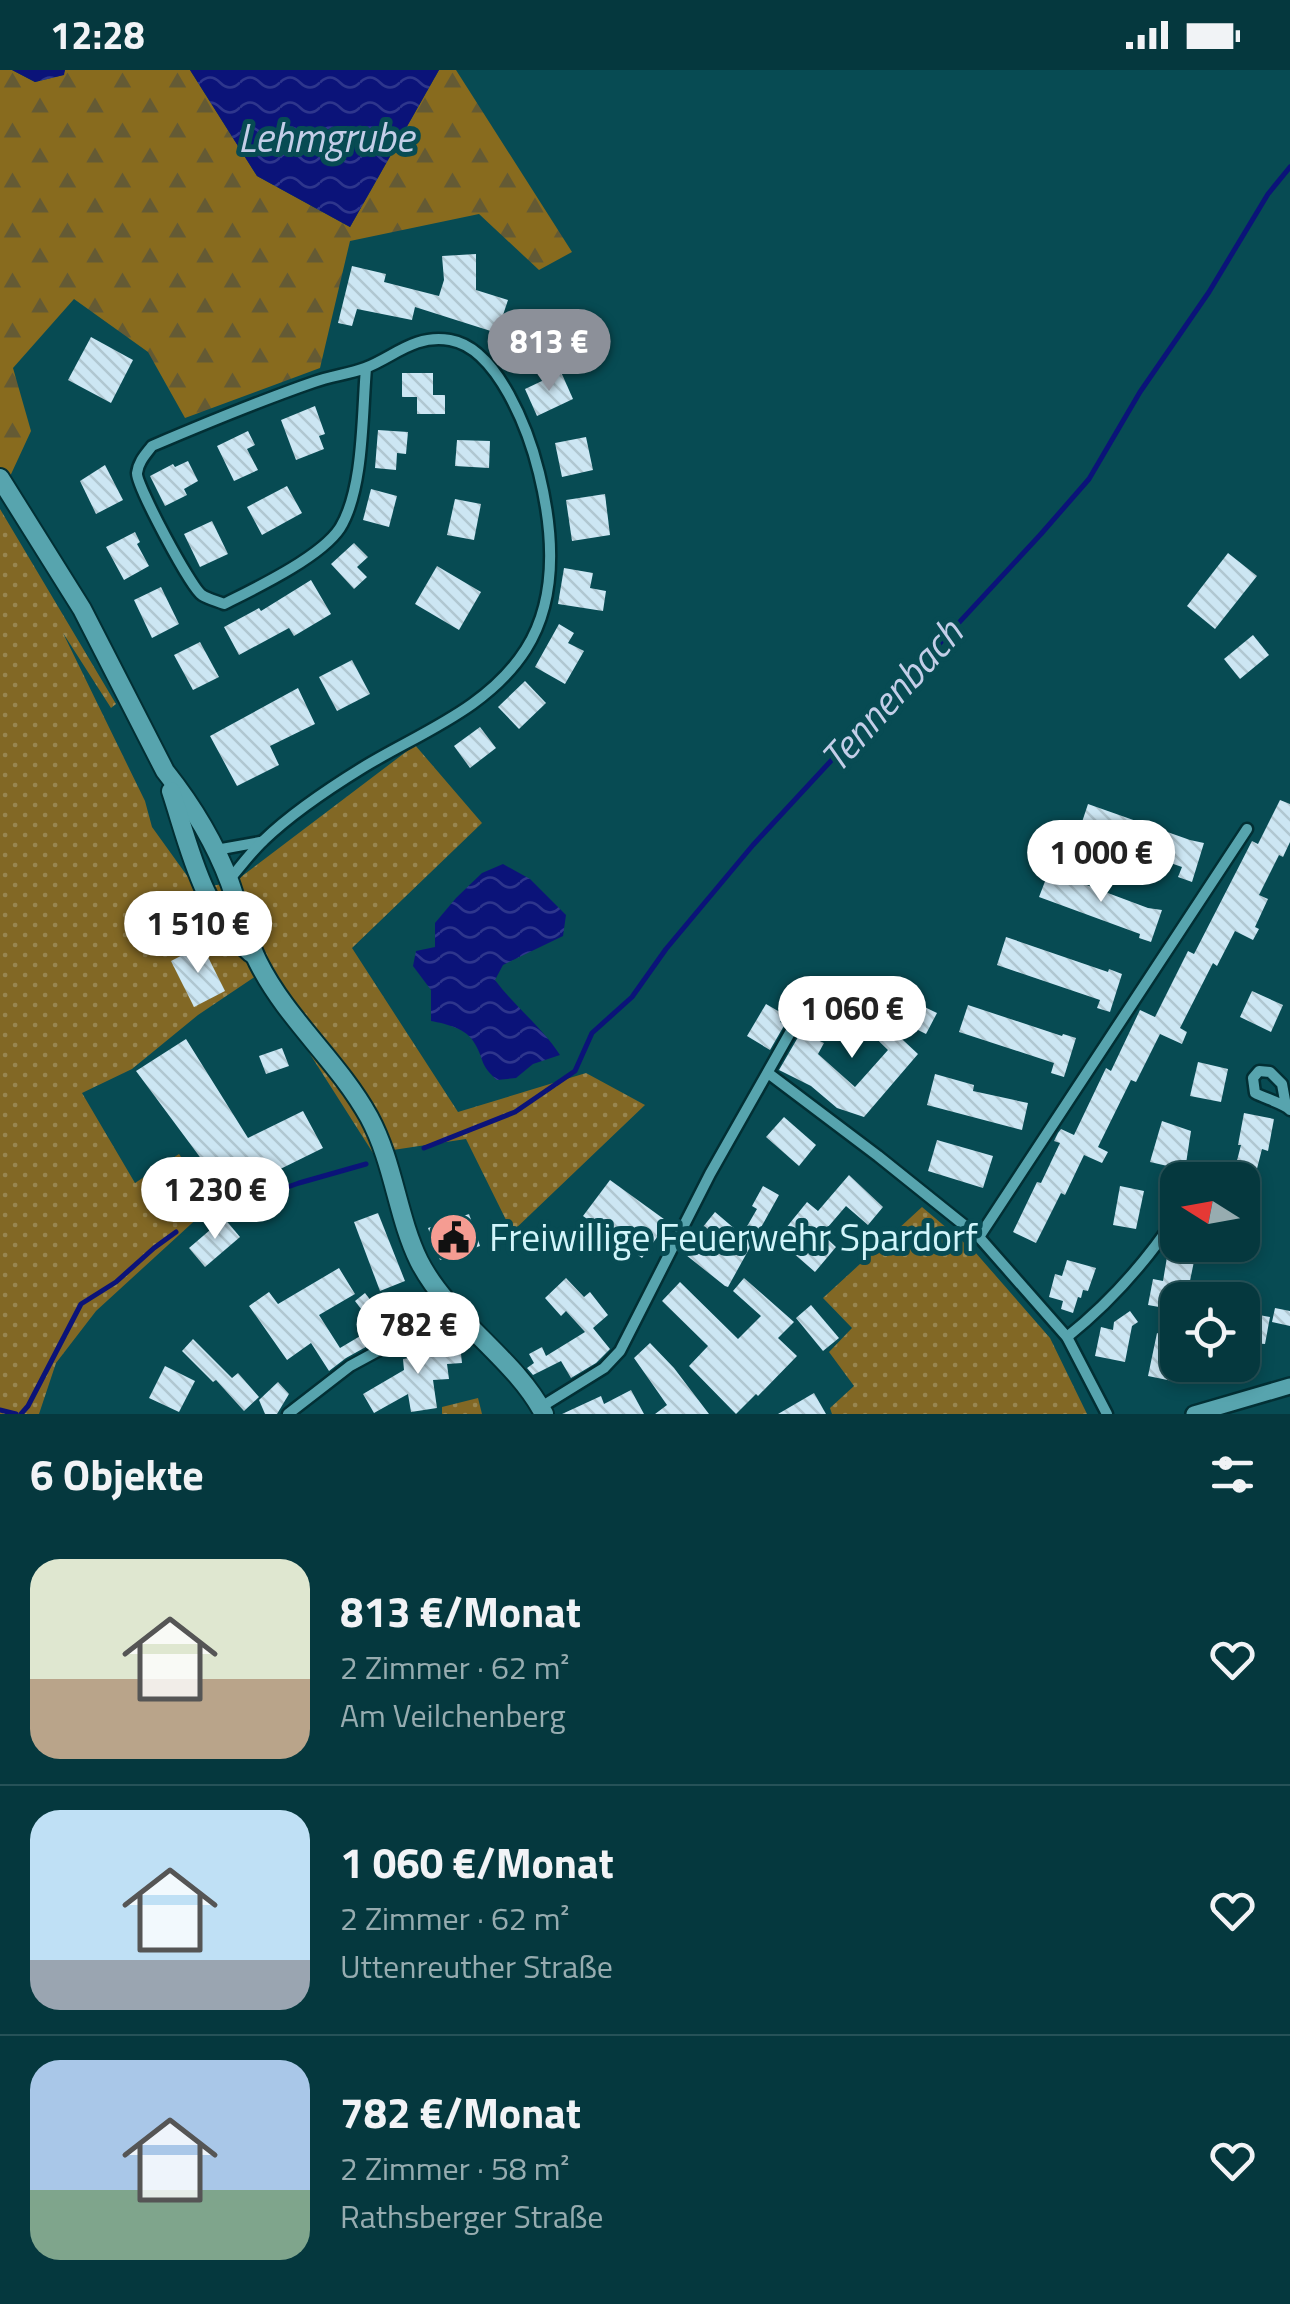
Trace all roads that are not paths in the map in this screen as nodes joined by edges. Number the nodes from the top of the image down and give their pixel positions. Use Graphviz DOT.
graph roads {
  1 [pos="366,368"];
  2 [pos="0,478"];
  3 [pos="166,772"];
  4 [pos="1247,830"];
  5 [pos="261,842"];
  6 [pos="216,850"];
  7 [pos="197,874"];
  8 [pos="228,880"];
  9 [pos="256,958"];
  10 [pos="804,1008"];
  11 [pos="768,1073"];
  12 [pos="979,1236"];
  13 [pos="1160,1241"];
  14 [pos="435,1286"];
  15 [pos="466,1323"];
  16 [pos="422,1327"];
  17 [pos="1067,1337"];
  18 [pos="1290,1386"];
  19 [pos="543,1410"];
  20 [pos="288,1414"];
  21 [pos="1107,1414"];
  22 [pos="1194,1414"];
  1 -- 1 [label="street"];
  1 -- 5 [label="street"];
  2 -- 3 [label="main road"];
  3 -- 6 [label="main road"];
  3 -- 7 [label="main road"];
  4 -- 12 [label="street"];
  5 -- 6 [label="street"];
  5 -- 8 [label="street"];
  6 -- 7 [label="main road"];
  6 -- 8 [label="main road"];
  7 -- 8 [label="main road"];
  7 -- 9 [label="main road"];
  8 -- 9 [label="main road"];
  9 -- 14 [label="main road"];
  10 -- 11 [label="street"];
  11 -- 12 [label="street"];
  11 -- 19 [label="street"];
  12 -- 17 [label="street"];
  13 -- 17 [label="street"];
  14 -- 15 [label="main road"];
  14 -- 16 [label="street"];
  15 -- 16 [label="street"];
  15 -- 19 [label="main road"];
  16 -- 20 [label="street"];
  17 -- 21 [label="street"];
  18 -- 22 [label="street"];
}
